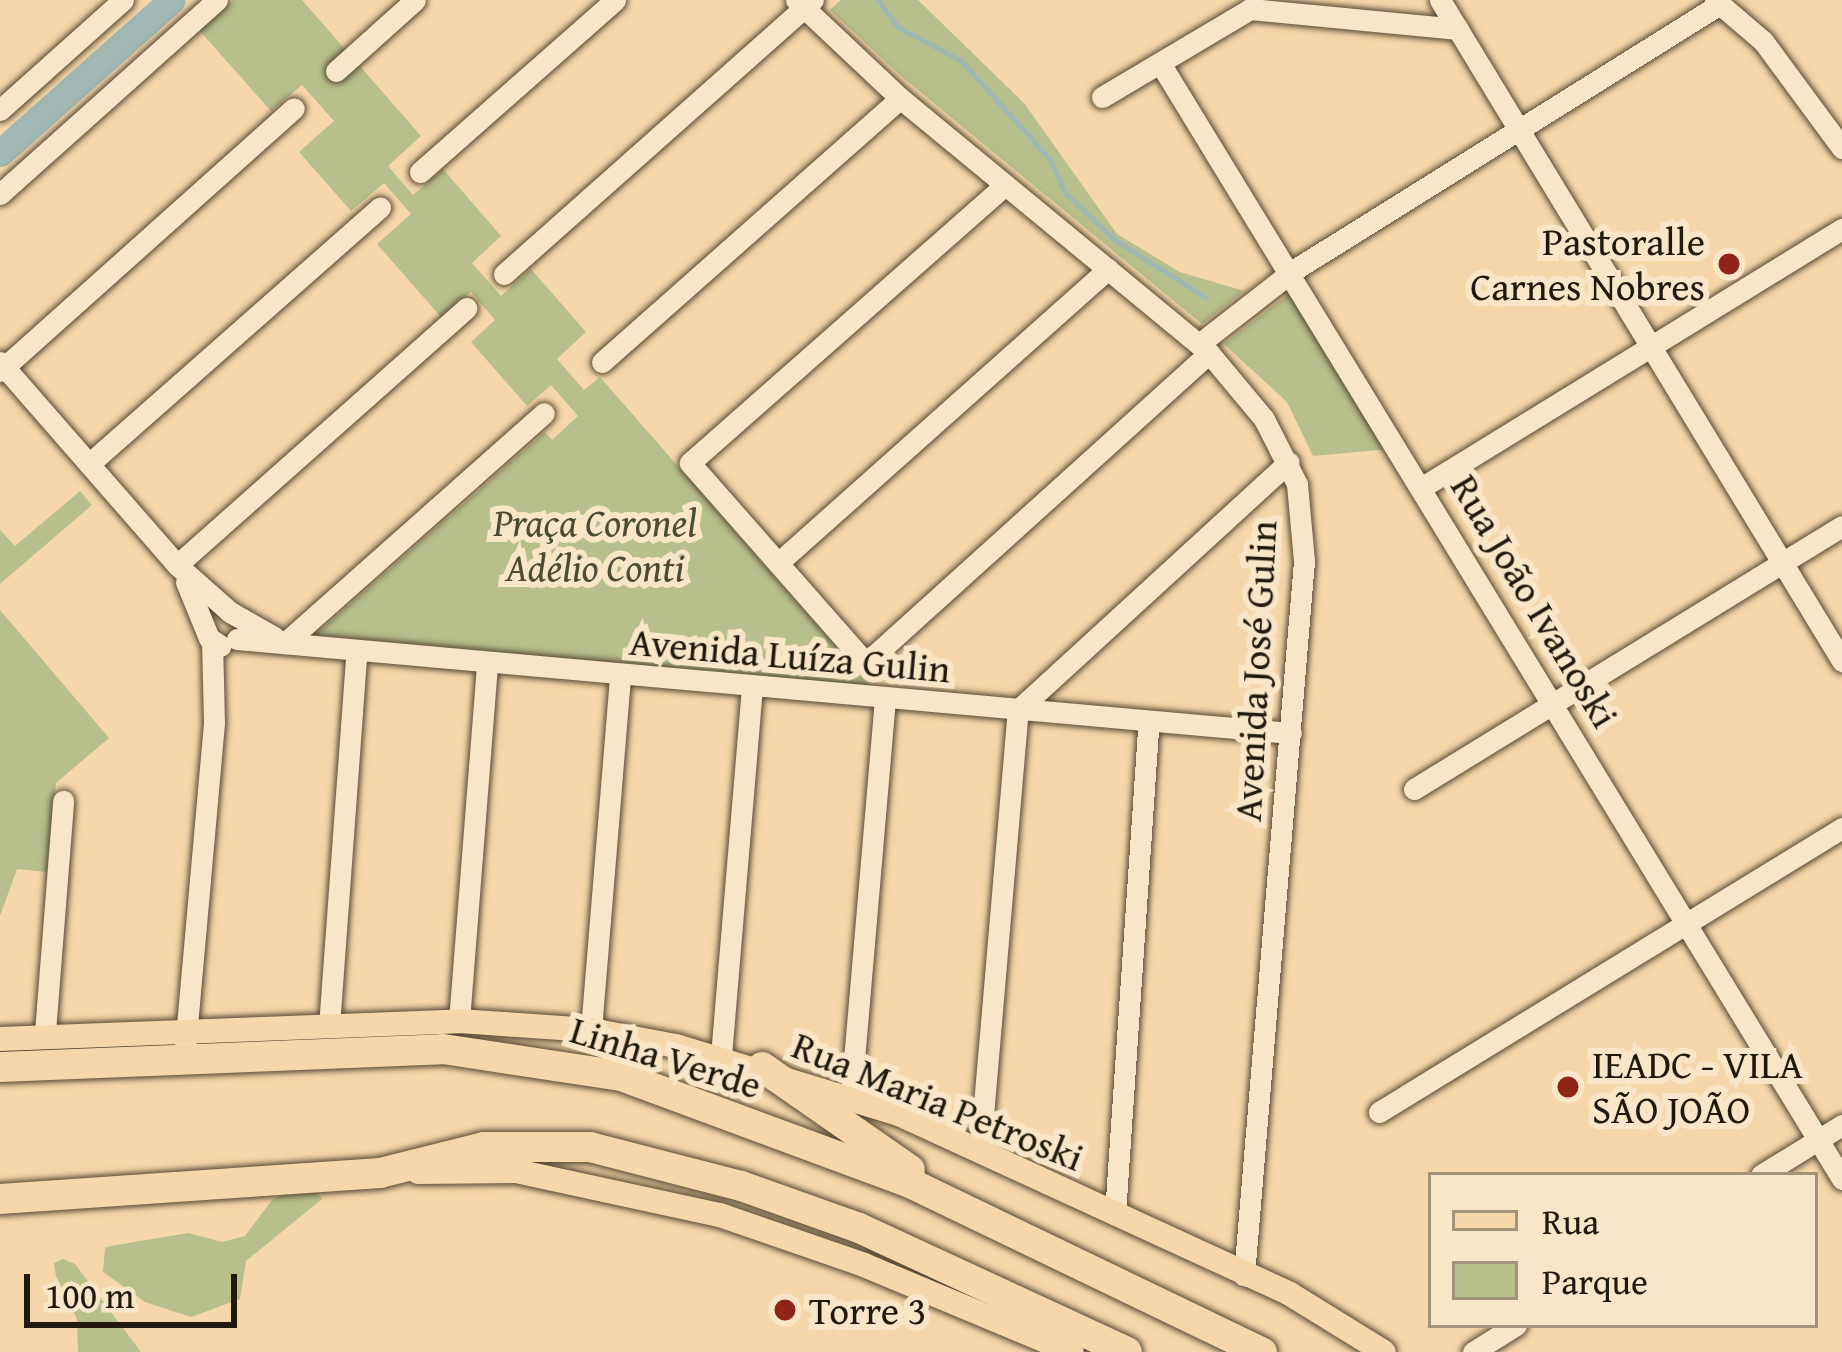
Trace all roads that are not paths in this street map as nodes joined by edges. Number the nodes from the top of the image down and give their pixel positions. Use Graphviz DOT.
graph roads {
  1 [pos="123,0"];
  2 [pos="217,0"];
  3 [pos="415,0"];
  4 [pos="615,0"];
  5 [pos="1440,0"];
  6 [pos="804,2"];
  7 [pos="1718,2"];
  8 [pos="1247,5"];
  9 [pos="1458,29"];
  10 [pos="1160,62"];
  11 [pos="336,71"];
  12 [pos="1102,97"];
  13 [pos="899,98"];
  14 [pos="294,108"];
  15 [pos="0,110"];
  16 [pos="1519,130"];
  17 [pos="1842,148"];
  18 [pos="420,172"];
  19 [pos="1005,185"];
  20 [pos="0,194"];
  21 [pos="380,207"];
  22 [pos="1842,229"];
  23 [pos="1108,269"];
  24 [pos="1294,270"];
  25 [pos="504,274"];
  26 [pos="466,308"];
  27 [pos="1651,346"];
  28 [pos="1204,349"];
  29 [pos="602,362"];
  30 [pos="2,367"];
  31 [pos="544,413"];
  32 [pos="1289,462"];
  33 [pos="89,464"];
  34 [pos="1424,486"];
  35 [pos="1842,526"];
  36 [pos="778,563"];
  37 [pos="1782,563"];
  38 [pos="177,565"];
  39 [pos="226,629"];
  40 [pos="285,643"];
  41 [pos="356,655"];
  42 [pos="1842,661"];
  43 [pos="487,666"];
  44 [pos="620,677"];
  45 [pos="752,688"];
  46 [pos="885,699"];
  47 [pos="1555,703"];
  48 [pos="1018,710"];
  49 [pos="1149,721"];
  50 [pos="1291,733"];
  51 [pos="1414,789"];
  52 [pos="63,801"];
  53 [pos="1842,828"];
  54 [pos="1687,923"];
  55 [pos="459,1021"];
  56 [pos="329,1026"];
  57 [pos="591,1030"];
  58 [pos="45,1032"];
  59 [pos="0,1039"];
  60 [pos="185,1044"];
  61 [pos="721,1056"];
  62 [pos="0,1067"];
  63 [pos="762,1067"];
  64 [pos="851,1095"];
  65 [pos="1378,1112"];
  66 [pos="1842,1125"];
  67 [pos="1818,1140"];
  68 [pos="980,1151"];
  69 [pos="1766,1172"];
  70 [pos="380,1173"];
  71 [pos="1842,1179"];
  72 [pos="0,1199"];
  73 [pos="969,1211"];
  74 [pos="1115,1214"];
  75 [pos="1244,1275"];
  76 [pos="1511,1328"];
  77 [pos="1039,1345"];
  78 [pos="1072,1352"];
  79 [pos="1127,1352"];
  80 [pos="1262,1352"];
  81 [pos="1384,1352"];
  82 [pos="1473,1352"];
  1 -- 15 [label="street"];
  2 -- 20 [label="street"];
  3 -- 11 [label="street"];
  4 -- 18 [label="street"];
  5 -- 9 [label="street"];
  6 -- 13 [label="street, Avenida José Gulin"];
  6 -- 25 [label="street"];
  7 -- 16 [label="street"];
  7 -- 17 [label="street"];
  8 -- 9 [label="street"];
  8 -- 10 [label="street"];
  9 -- 16 [label="street"];
  10 -- 12 [label="street"];
  10 -- 24 [label="street, Rua João Ivanoski"];
  13 -- 19 [label="street, Avenida José Gulin"];
  13 -- 29 [label="street"];
  14 -- 30 [label="street"];
  16 -- 24 [label="street"];
  16 -- 27 [label="street"];
  19 -- 23 [label="street, Avenida José Gulin"];
  19 -- 36 [label="street"];
  21 -- 33 [label="street"];
  22 -- 27 [label="street"];
  23 -- 28 [label="street, Avenida José Gulin"];
  23 -- 36 [label="street"];
  24 -- 28 [label="street"];
  24 -- 34 [label="street, Rua João Ivanoski"];
  26 -- 38 [label="street"];
  27 -- 34 [label="street"];
  27 -- 37 [label="street"];
  28 -- 32 [label="street, Avenida José Gulin"];
  28 -- 36 [label="street"];
  30 -- 33 [label="street"];
  31 -- 40 [label="street"];
  32 -- 48 [label="street"];
  32 -- 50 [label="street, Avenida José Gulin"];
  33 -- 38 [label="street"];
  34 -- 47 [label="street, Rua João Ivanoski"];
  35 -- 37 [label="street"];
  37 -- 42 [label="street"];
  37 -- 47 [label="street"];
  38 -- 39 [label="street"];
  39 -- 40 [label="street, Avenida Luíza Gulin"];
  39 -- 60 [label="street"];
  40 -- 41 [label="street, Avenida Luíza Gulin"];
  41 -- 43 [label="street, Avenida Luíza Gulin"];
  41 -- 56 [label="street"];
  43 -- 44 [label="street, Avenida Luíza Gulin"];
  43 -- 55 [label="street"];
  44 -- 45 [label="street, Avenida Luíza Gulin"];
  44 -- 57 [label="street"];
  45 -- 46 [label="street, Avenida Luíza Gulin"];
  45 -- 61 [label="street"];
  46 -- 48 [label="street, Avenida Luíza Gulin"];
  46 -- 64 [label="street"];
  47 -- 51 [label="street"];
  47 -- 54 [label="street, Rua João Ivanoski"];
  48 -- 49 [label="street, Avenida Luíza Gulin"];
  48 -- 68 [label="street"];
  49 -- 50 [label="street, Avenida Luíza Gulin"];
  49 -- 74 [label="street"];
  50 -- 75 [label="street, Avenida José Gulin"];
  52 -- 58 [label="street"];
  53 -- 54 [label="street"];
  54 -- 65 [label="street"];
  54 -- 67 [label="street, Rua João Ivanoski"];
  55 -- 56 [label="main road, Rua Maria Petroski"];
  55 -- 57 [label="main road, Rua Maria Petroski"];
  56 -- 60 [label="main road, Rua Maria Petroski"];
  57 -- 61 [label="main road, Rua Maria Petroski"];
  58 -- 59 [label="main road, Rua Maria Petroski"];
  58 -- 60 [label="main road, Rua Maria Petroski"];
  60 -- 62 [label="highway, Linha Verde"];
  60 -- 73 [label="highway, Linha Verde"];
  61 -- 63 [label="main road, Rua Maria Petroski"];
  63 -- 64 [label="main road, Rua Maria Petroski"];
  63 -- 73 [label="highway"];
  64 -- 68 [label="main road, Rua Maria Petroski"];
  66 -- 67 [label="street"];
  67 -- 69 [label="street"];
  67 -- 71 [label="street, Rua João Ivanoski"];
  68 -- 74 [label="main road, Rua Maria Petroski"];
  70 -- 72 [label="highway"];
  70 -- 77 [label="main road"];
  70 -- 79 [label="highway"];
  73 -- 80 [label="highway, Linha Verde"];
  74 -- 75 [label="main road, Rua Maria Petroski"];
  75 -- 81 [label="main road, Rua Maria Petroski"];
  76 -- 82 [label="street"];
  77 -- 78 [label="main road"];
}
